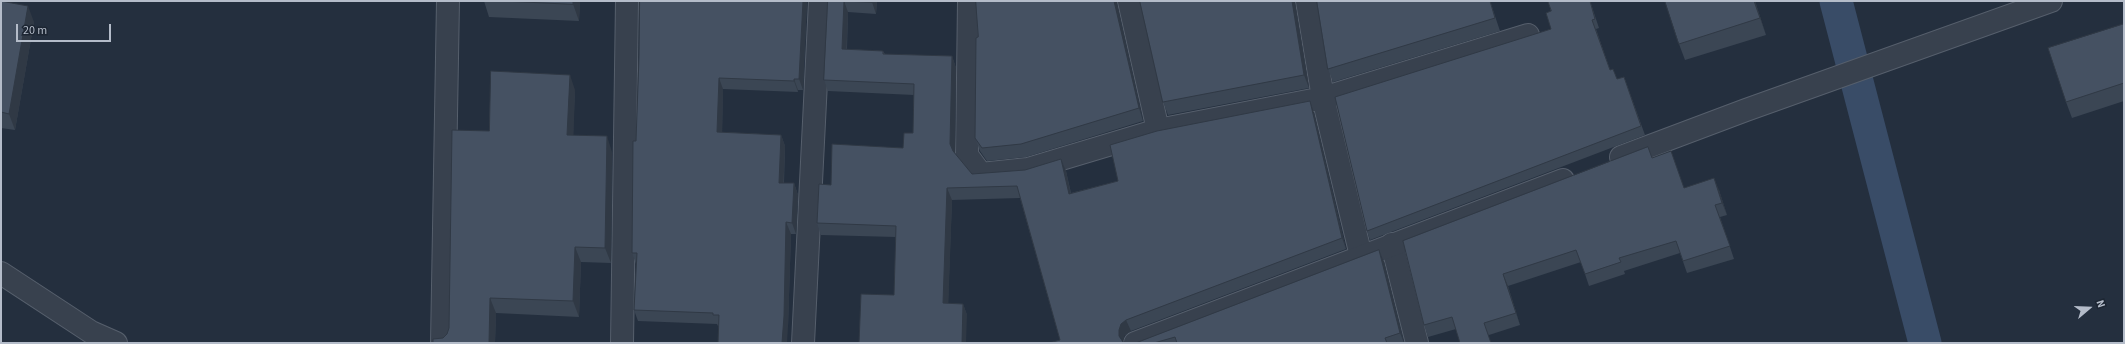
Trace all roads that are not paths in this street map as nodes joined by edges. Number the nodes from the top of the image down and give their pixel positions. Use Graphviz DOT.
graph roads {
  1 [pos="448,1"];
  2 [pos="627,1"];
  3 [pos="820,1"];
  4 [pos="969,1"];
  5 [pos="1129,1"];
  6 [pos="1307,1"];
  7 [pos="2051,1"];
  8 [pos="1528,35"];
  9 [pos="1323,98"];
  10 [pos="1158,130"];
  11 [pos="1606,163"];
  12 [pos="1584,172"];
  13 [pos="1392,244"];
  14 [pos="1361,256"];
  15 [pos="1,273"];
  16 [pos="1174,335"];
  17 [pos="116,343"];
  18 [pos="442,343"];
  19 [pos="622,343"];
  20 [pos="803,343"];
  21 [pos="1135,343"];
  22 [pos="1417,343"];
  1 -- 18 [label="street"];
  2 -- 19 [label="street"];
  3 -- 20 [label="street"];
  4 -- 10 [label="street"];
  5 -- 10 [label="street"];
  6 -- 9 [label="street"];
  7 -- 11 [label="street"];
  8 -- 9 [label="street"];
  9 -- 10 [label="street"];
  9 -- 14 [label="street"];
  12 -- 13 [label="street"];
  13 -- 14 [label="street"];
  13 -- 22 [label="street"];
  14 -- 16 [label="street"];
  15 -- 17 [label="street"];
  16 -- 21 [label="street"];
}
